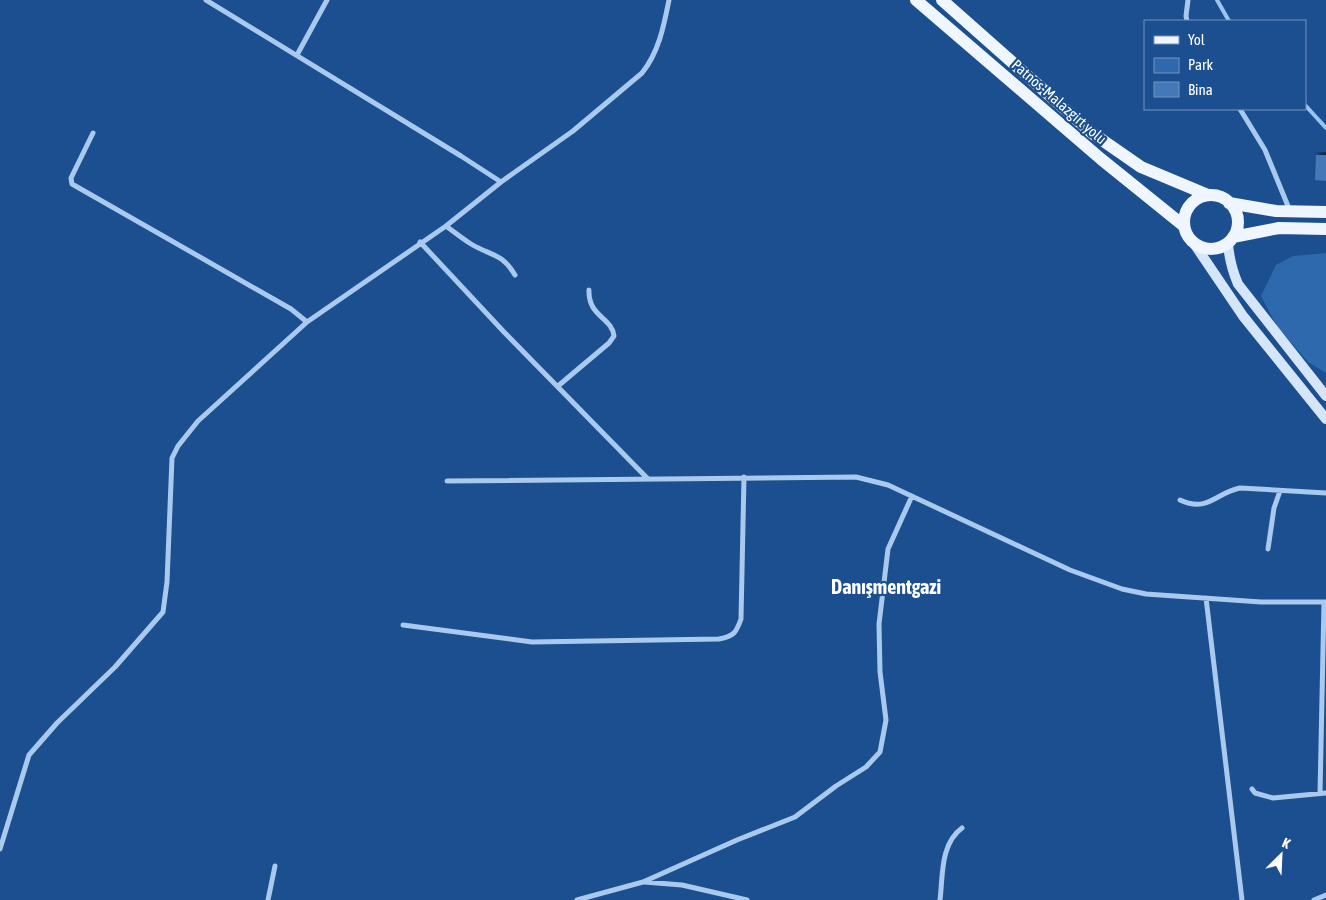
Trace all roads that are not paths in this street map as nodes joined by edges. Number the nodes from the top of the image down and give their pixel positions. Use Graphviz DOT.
graph roads {
  1 [pos="206,0"];
  2 [pos="327,0"];
  3 [pos="669,0"];
  4 [pos="916,0"];
  5 [pos="942,0"];
  6 [pos="1188,0"];
  7 [pos="1187,20"];
  8 [pos="297,55"];
  9 [pos="1241,110"];
  10 [pos="93,133"];
  11 [pos="500,182"];
  12 [pos="1208,195"];
  13 [pos="1229,203"];
  14 [pos="1290,212"];
  15 [pos="1326,212"];
  16 [pos="446,226"];
  17 [pos="1184,226"];
  18 [pos="1326,229"];
  19 [pos="1230,240"];
  20 [pos="420,242"];
  21 [pos="1192,242"];
  22 [pos="515,275"];
  23 [pos="589,290"];
  24 [pos="307,322"];
  25 [pos="558,386"];
  26 [pos="1326,396"];
  27 [pos="1326,419"];
  28 [pos="744,477"];
  29 [pos="648,479"];
  30 [pos="447,481"];
  31 [pos="1280,491"];
  32 [pos="1326,493"];
  33 [pos="912,496"];
  34 [pos="1180,500"];
  35 [pos="1268,549"];
  36 [pos="1206,598"];
  37 [pos="1325,602"];
  38 [pos="403,625"];
  39 [pos="1252,789"];
  40 [pos="1323,793"];
  41 [pos="962,828"];
  42 [pos="0,849"];
  43 [pos="275,866"];
  44 [pos="643,882"];
  45 [pos="1326,896"];
  46 [pos="268,900"];
  47 [pos="576,900"];
  48 [pos="747,900"];
  49 [pos="940,900"];
  50 [pos="1242,900"];
  51 [pos="1314,900"];
  1 -- 8 [label="street"];
  2 -- 8 [label="street"];
  3 -- 11 [label="street"];
  4 -- 17 [label="main road, Patnos-Malazgirt yolu"];
  5 -- 12 [label="main road"];
  6 -- 7 [label="street"];
  8 -- 11 [label="street"];
  9 -- 14 [label="street"];
  10 -- 24 [label="street"];
  11 -- 16 [label="street"];
  12 -- 13 [label="main road"];
  12 -- 17 [label="main road"];
  13 -- 14 [label="main road"];
  13 -- 19 [label="main road"];
  14 -- 15 [label="main road"];
  16 -- 20 [label="street"];
  16 -- 22 [label="street"];
  17 -- 21 [label="main road"];
  18 -- 19 [label="main road"];
  19 -- 21 [label="main road"];
  19 -- 26 [label="main road"];
  20 -- 24 [label="street"];
  20 -- 25 [label="street"];
  21 -- 27 [label="main road"];
  23 -- 25 [label="street"];
  24 -- 42 [label="street"];
  25 -- 29 [label="street"];
  28 -- 29 [label="street"];
  28 -- 33 [label="street"];
  28 -- 38 [label="street"];
  29 -- 30 [label="street"];
  31 -- 32 [label="street"];
  31 -- 34 [label="street"];
  31 -- 35 [label="street"];
  33 -- 36 [label="street"];
  33 -- 44 [label="street"];
  36 -- 37 [label="street"];
  36 -- 50 [label="street"];
  37 -- 40 [label="street"];
  39 -- 40 [label="street"];
  41 -- 49 [label="street"];
  43 -- 46 [label="street"];
  44 -- 47 [label="street"];
  44 -- 48 [label="street"];
  45 -- 51 [label="street"];
}
